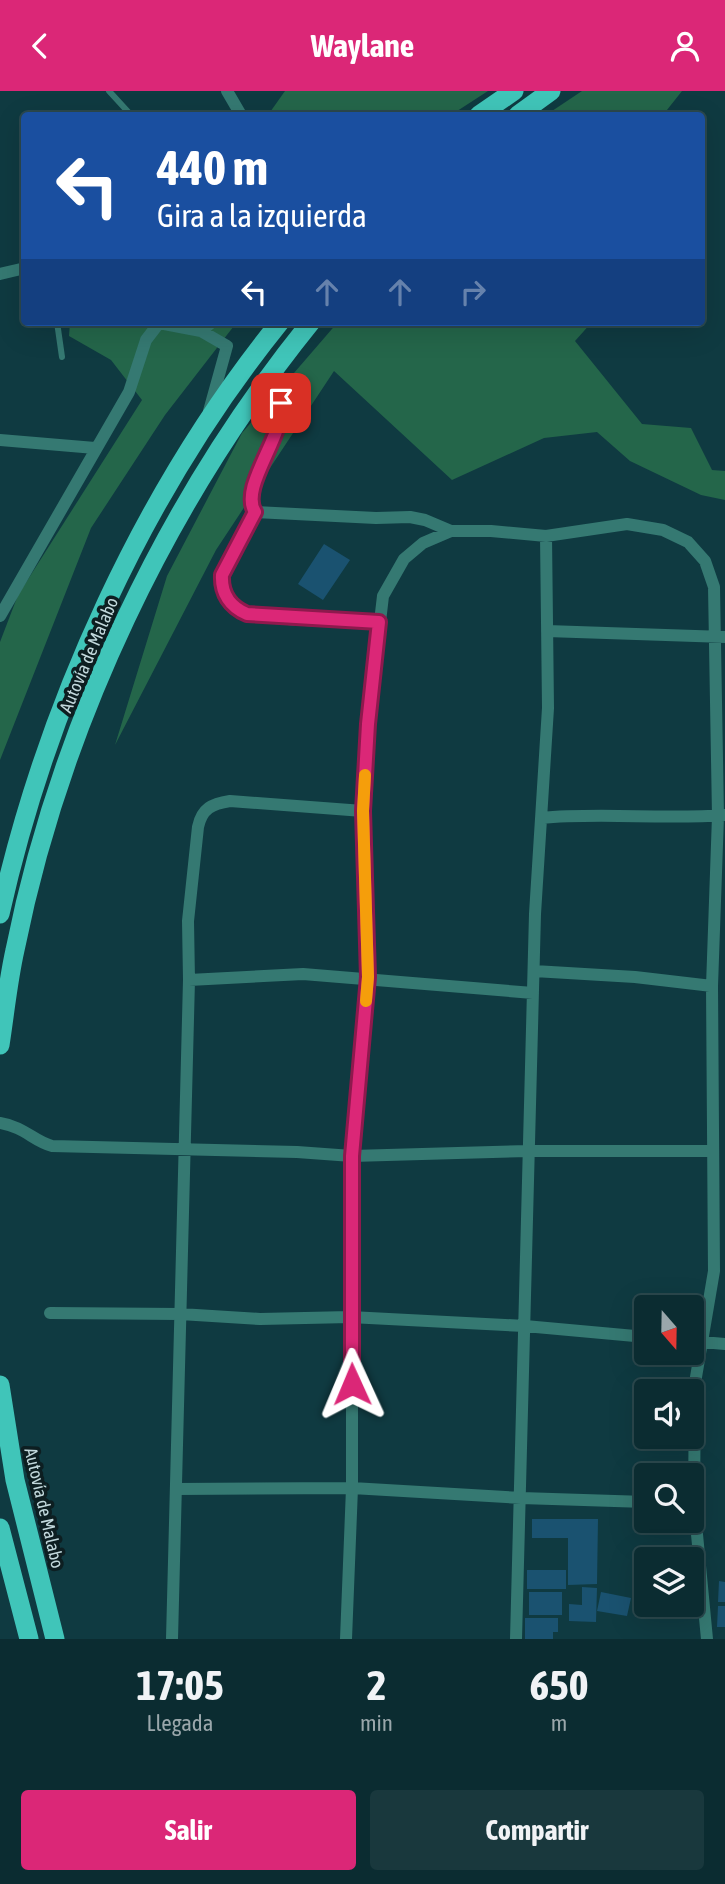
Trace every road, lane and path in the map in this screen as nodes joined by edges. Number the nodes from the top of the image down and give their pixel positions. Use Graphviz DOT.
graph roads {
  1 [pos="110,91"];
  2 [pos="227,91"];
  3 [pos="514,91"];
  4 [pos="551,91"];
  5 [pos="128,112"];
  6 [pos="239,112"];
  7 [pos="483,112"];
  8 [pos="522,112"];
  9 [pos="21,269"];
  10 [pos="0,274"];
  11 [pos="58,326"];
  12 [pos="157,326"];
  13 [pos="175,326"];
  14 [pos="207,326"];
  15 [pos="277,326"];
  16 [pos="308,326"];
  17 [pos="201,331"];
  18 [pos="62,357"];
  19 [pos="268,378"];
  20 [pos="206,423"];
  21 [pos="0,440"];
  22 [pos="95,448"];
  23 [pos="255,512"];
  24 [pos="451,531"];
  25 [pos="546,536"];
  26 [pos="4,600"];
  27 [pos="0,616"];
  28 [pos="379,622"];
  29 [pos="547,631"];
  30 [pos="719,636"];
  31 [pos="363,811"];
  32 [pos="722,816"];
  33 [pos="541,818"];
  34 [pos="0,914"];
  35 [pos="534,971"];
  36 [pos="368,977"];
  37 [pos="189,980"];
  38 [pos="712,986"];
  39 [pos="533,993"];
  40 [pos="0,1045"];
  41 [pos="0,1123"];
  42 [pos="184,1150"];
  43 [pos="528,1151"];
  44 [pos="712,1151"];
  45 [pos="352,1156"];
  46 [pos="704,1310"];
  47 [pos="50,1313"];
  48 [pos="180,1314"];
  49 [pos="350,1317"];
  50 [pos="524,1326"];
  51 [pos="634,1336"];
  52 [pos="704,1343"];
  53 [pos="725,1344"];
  54 [pos="695,1365"];
  55 [pos="0,1385"];
  56 [pos="694,1463"];
  57 [pos="352,1488"];
  58 [pos="176,1489"];
  59 [pos="522,1498"];
  60 [pos="634,1501"];
  61 [pos="0,1528"];
  62 [pos="696,1533"];
  63 [pos="29,1639"];
  64 [pos="55,1639"];
  65 [pos="172,1639"];
  66 [pos="345,1639"];
  67 [pos="516,1639"];
  68 [pos="707,1639"];
  1 -- 5 [label="lane"];
  2 -- 6 [label="street"];
  3 -- 7 [label="highway"];
  4 -- 8 [label="highway"];
  9 -- 10 [label="street"];
  11 -- 18 [label="lane"];
  12 -- 22 [label="street"];
  13 -- 17 [label="street"];
  14 -- 17 [label="street"];
  15 -- 20 [label="highway, Autovía de Malabo"];
  16 -- 19 [label="highway, Autovía de Malabo"];
  17 -- 20 [label="street"];
  19 -- 23 [label="street"];
  19 -- 40 [label="highway, Autovía de Malabo"];
  20 -- 34 [label="highway, Autovía de Malabo"];
  21 -- 22 [label="street"];
  22 -- 26 [label="street"];
  23 -- 24 [label="street"];
  23 -- 28 [label="street"];
  24 -- 25 [label="street"];
  24 -- 28 [label="street"];
  25 -- 29 [label="street"];
  25 -- 30 [label="street"];
  26 -- 27 [label="street"];
  28 -- 31 [label="street"];
  29 -- 30 [label="street"];
  29 -- 33 [label="street"];
  30 -- 32 [label="street"];
  31 -- 36 [label="street"];
  31 -- 37 [label="street"];
  32 -- 33 [label="street"];
  32 -- 38 [label="street"];
  33 -- 35 [label="street"];
  35 -- 38 [label="street"];
  35 -- 39 [label="street"];
  36 -- 37 [label="street"];
  36 -- 39 [label="street"];
  36 -- 45 [label="street"];
  37 -- 42 [label="street"];
  38 -- 44 [label="street"];
  39 -- 43 [label="street"];
  41 -- 42 [label="street"];
  42 -- 45 [label="street"];
  42 -- 48 [label="street"];
  43 -- 44 [label="street"];
  43 -- 45 [label="street"];
  43 -- 50 [label="street"];
  44 -- 46 [label="street"];
  45 -- 49 [label="street"];
  47 -- 48 [label="street"];
  48 -- 49 [label="street"];
  48 -- 58 [label="street"];
  49 -- 50 [label="street"];
  49 -- 57 [label="street"];
  50 -- 51 [label="street"];
  50 -- 59 [label="street"];
  52 -- 53 [label="street"];
  54 -- 56 [label="street"];
  55 -- 64 [label="highway, Autovía de Malabo"];
  57 -- 58 [label="street"];
  57 -- 59 [label="street"];
  57 -- 66 [label="street"];
  58 -- 65 [label="street"];
  59 -- 60 [label="street"];
  59 -- 67 [label="street"];
  61 -- 63 [label="highway"];
  62 -- 68 [label="street"];
}
